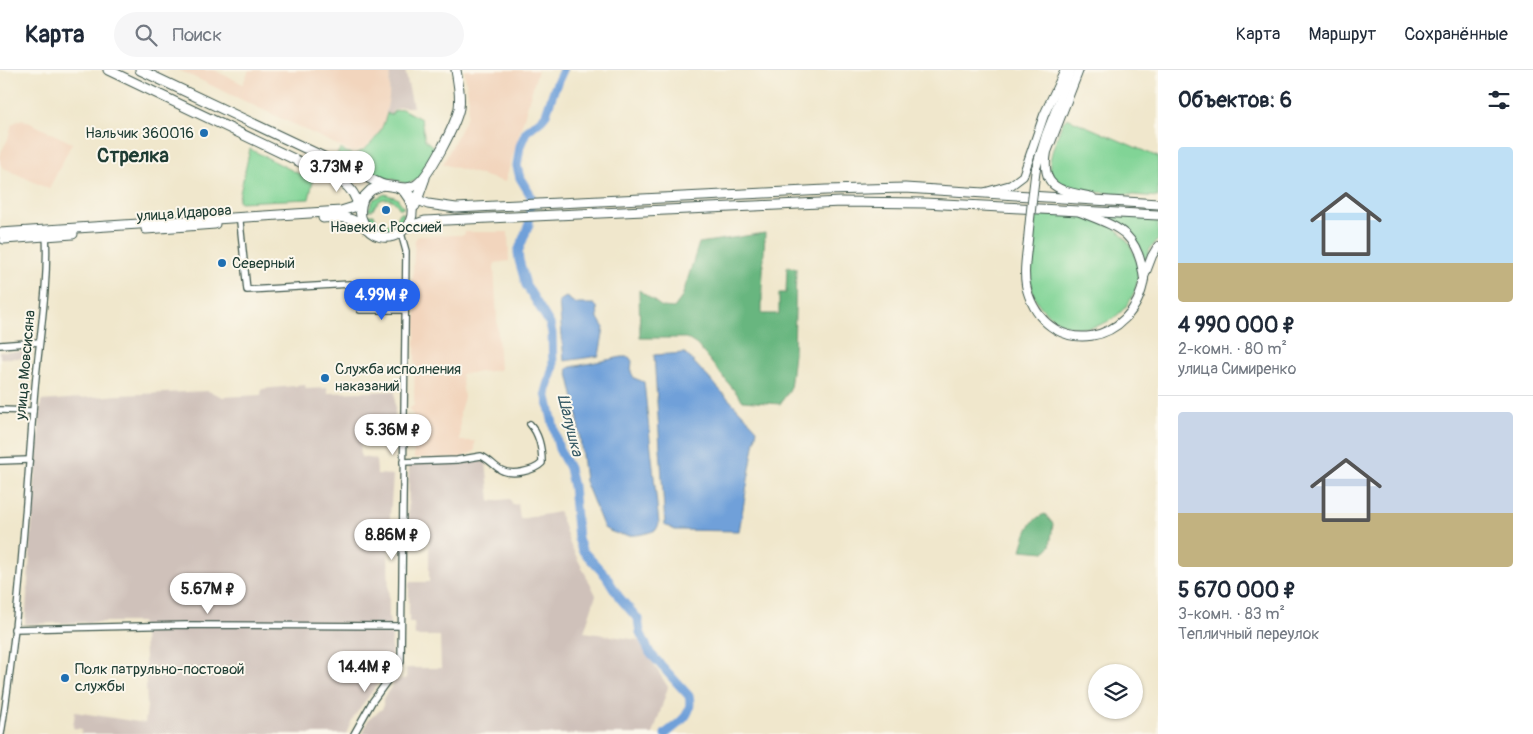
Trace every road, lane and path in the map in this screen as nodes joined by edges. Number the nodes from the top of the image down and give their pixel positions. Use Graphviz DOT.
graph roads {
  1 [pos="108,70"];
  2 [pos="140,70"];
  3 [pos="456,70"];
  4 [pos="1065,70"];
  5 [pos="1072,70"];
  6 [pos="1079,70"];
  7 [pos="156,73"];
  8 [pos="426,176"];
  9 [pos="383,185"];
  10 [pos="400,189"];
  11 [pos="985,192"];
  12 [pos="418,200"];
  13 [pos="1109,201"];
  14 [pos="1158,204"];
  15 [pos="359,208"];
  16 [pos="1074,210"];
  17 [pos="1158,215"];
  18 [pos="240,222"];
  19 [pos="407,226"];
  20 [pos="367,229"];
  21 [pos="0,233"];
  22 [pos="46,233"];
  23 [pos="0,239"];
  24 [pos="1158,246"];
  25 [pos="1144,279"];
  26 [pos="405,310"];
  27 [pos="39,342"];
  28 [pos="0,345"];
  29 [pos="0,410"];
  30 [pos="33,411"];
  31 [pos="530,424"];
  32 [pos="29,460"];
  33 [pos="0,461"];
  34 [pos="404,462"];
  35 [pos="401,626"];
  36 [pos="14,629"];
  37 [pos="1,734"];
  38 [pos="354,734"];
  1 -- 15 [label="main road"];
  2 -- 7 [label="main road"];
  3 -- 8 [label="main road"];
  4 -- 11 [label="street"];
  5 -- 25 [label="street, bridge"];
  6 -- 13 [label="street"];
  7 -- 9 [label="main road"];
  8 -- 10 [label="main road"];
  8 -- 12 [label="main road"];
  9 -- 10 [label="main road"];
  9 -- 15 [label="main road"];
  10 -- 12 [label="main road"];
  10 -- 19 [label="main road"];
  11 -- 12 [label="main road"];
  11 -- 13 [label="main road"];
  12 -- 19 [label="main road"];
  13 -- 14 [label="main road"];
  15 -- 20 [label="main road"];
  15 -- 22 [label="main road, улица Идарова"];
  16 -- 17 [label="main road"];
  16 -- 19 [label="main road"];
  16 -- 25 [label="street"];
  18 -- 20 [label="main road, улица Идарова"];
  18 -- 22 [label="main road, улица Идарова"];
  18 -- 26 [label="street"];
  19 -- 20 [label="main road"];
  19 -- 26 [label="street"];
  21 -- 22 [label="main road, улица Идарова"];
  22 -- 23 [label="main road, улица Идарова"];
  22 -- 27 [label="street, улица Мовсисяна"];
  24 -- 25 [label="street"];
  26 -- 34 [label="street"];
  27 -- 28 [label="street"];
  27 -- 30 [label="street, улица Мовсисяна"];
  29 -- 30 [label="street"];
  30 -- 32 [label="street, улица Мовсисяна"];
  31 -- 34 [label="street"];
  32 -- 33 [label="street"];
  32 -- 36 [label="street, улица Мовсисяна"];
  34 -- 35 [label="street"];
  35 -- 36 [label="street"];
  35 -- 38 [label="street"];
  36 -- 37 [label="street, улица Мовсисяна"];
}
